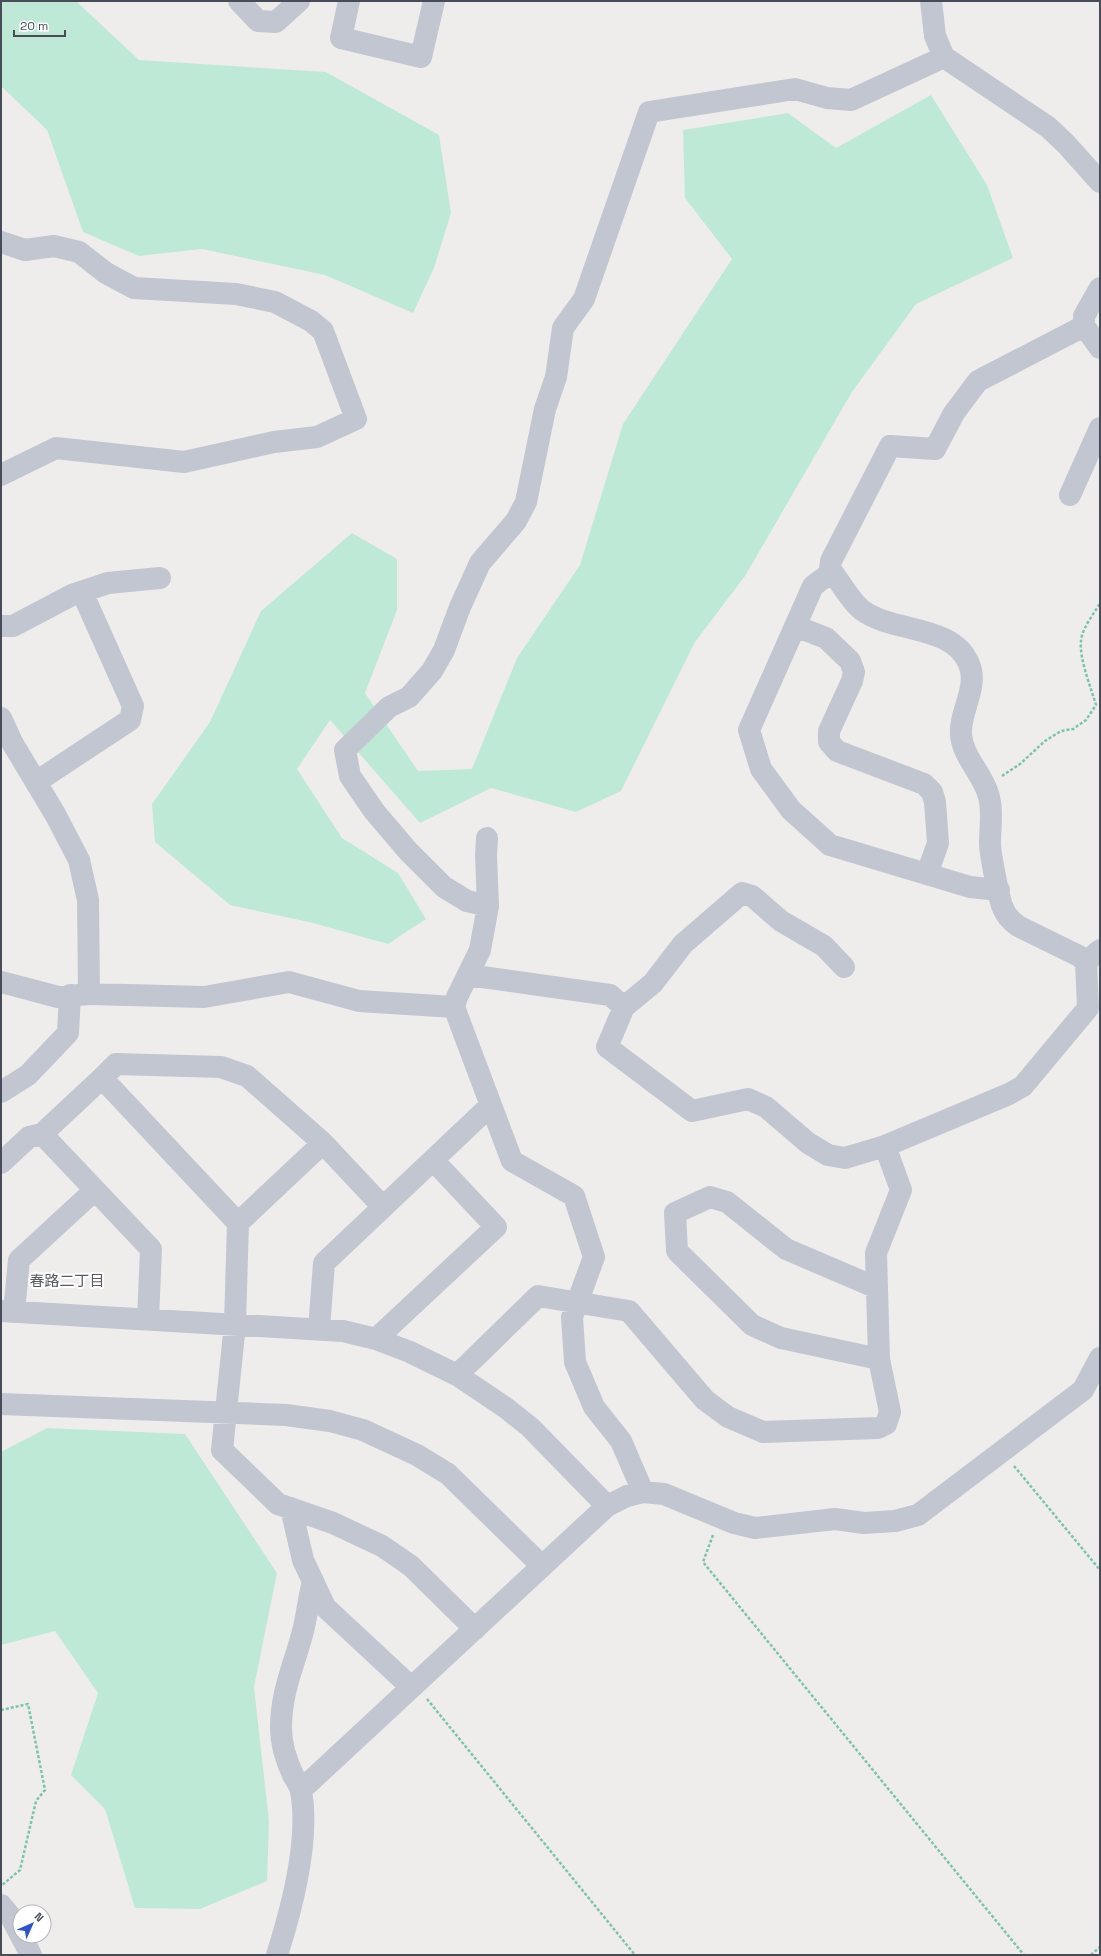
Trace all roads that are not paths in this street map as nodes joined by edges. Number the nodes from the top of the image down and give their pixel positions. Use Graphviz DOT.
graph roads {
  1 [pos="239,1"];
  2 [pos="299,1"];
  3 [pos="349,1"];
  4 [pos="434,1"];
  5 [pos="931,1"];
  6 [pos="944,57"];
  7 [pos="1100,182"];
  8 [pos="1,242"];
  9 [pos="1100,288"];
  10 [pos="1084,326"];
  11 [pos="1100,348"];
  12 [pos="1100,428"];
  13 [pos="1,475"];
  14 [pos="1070,495"];
  15 [pos="832,572"];
  16 [pos="160,578"];
  17 [pos="82,592"];
  18 [pos="1,626"];
  19 [pos="795,626"];
  20 [pos="1,718"];
  21 [pos="36,782"];
  22 [pos="487,838"];
  23 [pos="928,874"];
  24 [pos="999,890"];
  25 [pos="488,906"];
  26 [pos="1093,956"];
  27 [pos="844,968"];
  28 [pos="468,975"];
  29 [pos="1,982"];
  30 [pos="79,995"];
  31 [pos="454,1007"];
  32 [pos="624,1007"];
  33 [pos="1094,1014"];
  34 [pos="102,1078"];
  35 [pos="1,1092"];
  36 [pos="491,1105"];
  37 [pos="42,1134"];
  38 [pos="323,1143"];
  39 [pos="885,1146"];
  40 [pos="433,1160"];
  41 [pos="1,1163"];
  42 [pos="95,1190"];
  43 [pos="383,1207"];
  44 [pos="238,1223"];
  45 [pos="877,1288"];
  46 [pos="577,1302"];
  47 [pos="8,1311"];
  48 [pos="148,1319"];
  49 [pos="235,1324"];
  50 [pos="319,1329"];
  51 [pos="376,1339"];
  52 [pos="1100,1358"];
  53 [pos="879,1359"];
  54 [pos="456,1375"];
  55 [pos="1,1404"];
  56 [pos="226,1413"];
  57 [pos="643,1492"];
  58 [pos="607,1506"];
  59 [pos="290,1508"];
  60 [pos="542,1566"];
  61 [pos="313,1580"];
  62 [pos="475,1629"];
  63 [pos="413,1686"];
  64 [pos="301,1790"];
  65 [pos="1,1905"];
  66 [pos="12,1919"];
  67 [pos="25,1944"];
  68 [pos="31,1955"];
  69 [pos="277,1955"];
  1 -- 2 [label="street"];
  3 -- 4 [label="street"];
  5 -- 6 [label="street"];
  6 -- 7 [label="street"];
  6 -- 25 [label="street"];
  8 -- 13 [label="street"];
  9 -- 10 [label="street"];
  10 -- 11 [label="street"];
  10 -- 15 [label="street"];
  12 -- 14 [label="street"];
  15 -- 19 [label="street"];
  15 -- 24 [label="street"];
  16 -- 17 [label="street"];
  17 -- 18 [label="street"];
  17 -- 21 [label="street"];
  19 -- 23 [label="street"];
  19 -- 23 [label="street"];
  20 -- 21 [label="street"];
  21 -- 30 [label="street"];
  22 -- 25 [label="street"];
  23 -- 24 [label="street"];
  24 -- 26 [label="street"];
  25 -- 28 [label="street"];
  26 -- 33 [label="street"];
  27 -- 32 [label="street"];
  28 -- 31 [label="street"];
  28 -- 32 [label="street"];
  29 -- 30 [label="street"];
  30 -- 31 [label="street"];
  30 -- 35 [label="street"];
  31 -- 36 [label="street"];
  32 -- 39 [label="street"];
  33 -- 39 [label="street"];
  34 -- 37 [label="street"];
  34 -- 38 [label="street"];
  34 -- 44 [label="street"];
  36 -- 40 [label="street"];
  36 -- 46 [label="street"];
  37 -- 41 [label="street"];
  37 -- 42 [label="street"];
  38 -- 43 [label="street"];
  38 -- 44 [label="street"];
  39 -- 45 [label="street"];
  40 -- 43 [label="street"];
  40 -- 51 [label="street"];
  42 -- 47 [label="street"];
  42 -- 48 [label="street"];
  43 -- 50 [label="street"];
  44 -- 49 [label="street"];
  45 -- 53 [label="street"];
  45 -- 53 [label="street"];
  46 -- 53 [label="street"];
  46 -- 54 [label="street"];
  46 -- 57 [label="street"];
  47 -- 48 [label="street"];
  48 -- 49 [label="street"];
  49 -- 50 [label="street"];
  49 -- 56 [label="street"];
  50 -- 51 [label="street"];
  51 -- 54 [label="street"];
  52 -- 57 [label="street"];
  54 -- 58 [label="street"];
  55 -- 56 [label="street"];
  56 -- 59 [label="street"];
  56 -- 60 [label="street"];
  57 -- 58 [label="street"];
  58 -- 60 [label="street"];
  59 -- 61 [label="street"];
  59 -- 62 [label="street"];
  60 -- 62 [label="street"];
  61 -- 63 [label="street"];
  61 -- 64 [label="street"];
  62 -- 63 [label="street"];
  63 -- 64 [label="street"];
  64 -- 69 [label="street"];
  65 -- 66 [label="street"];
  67 -- 68 [label="street"];
}
